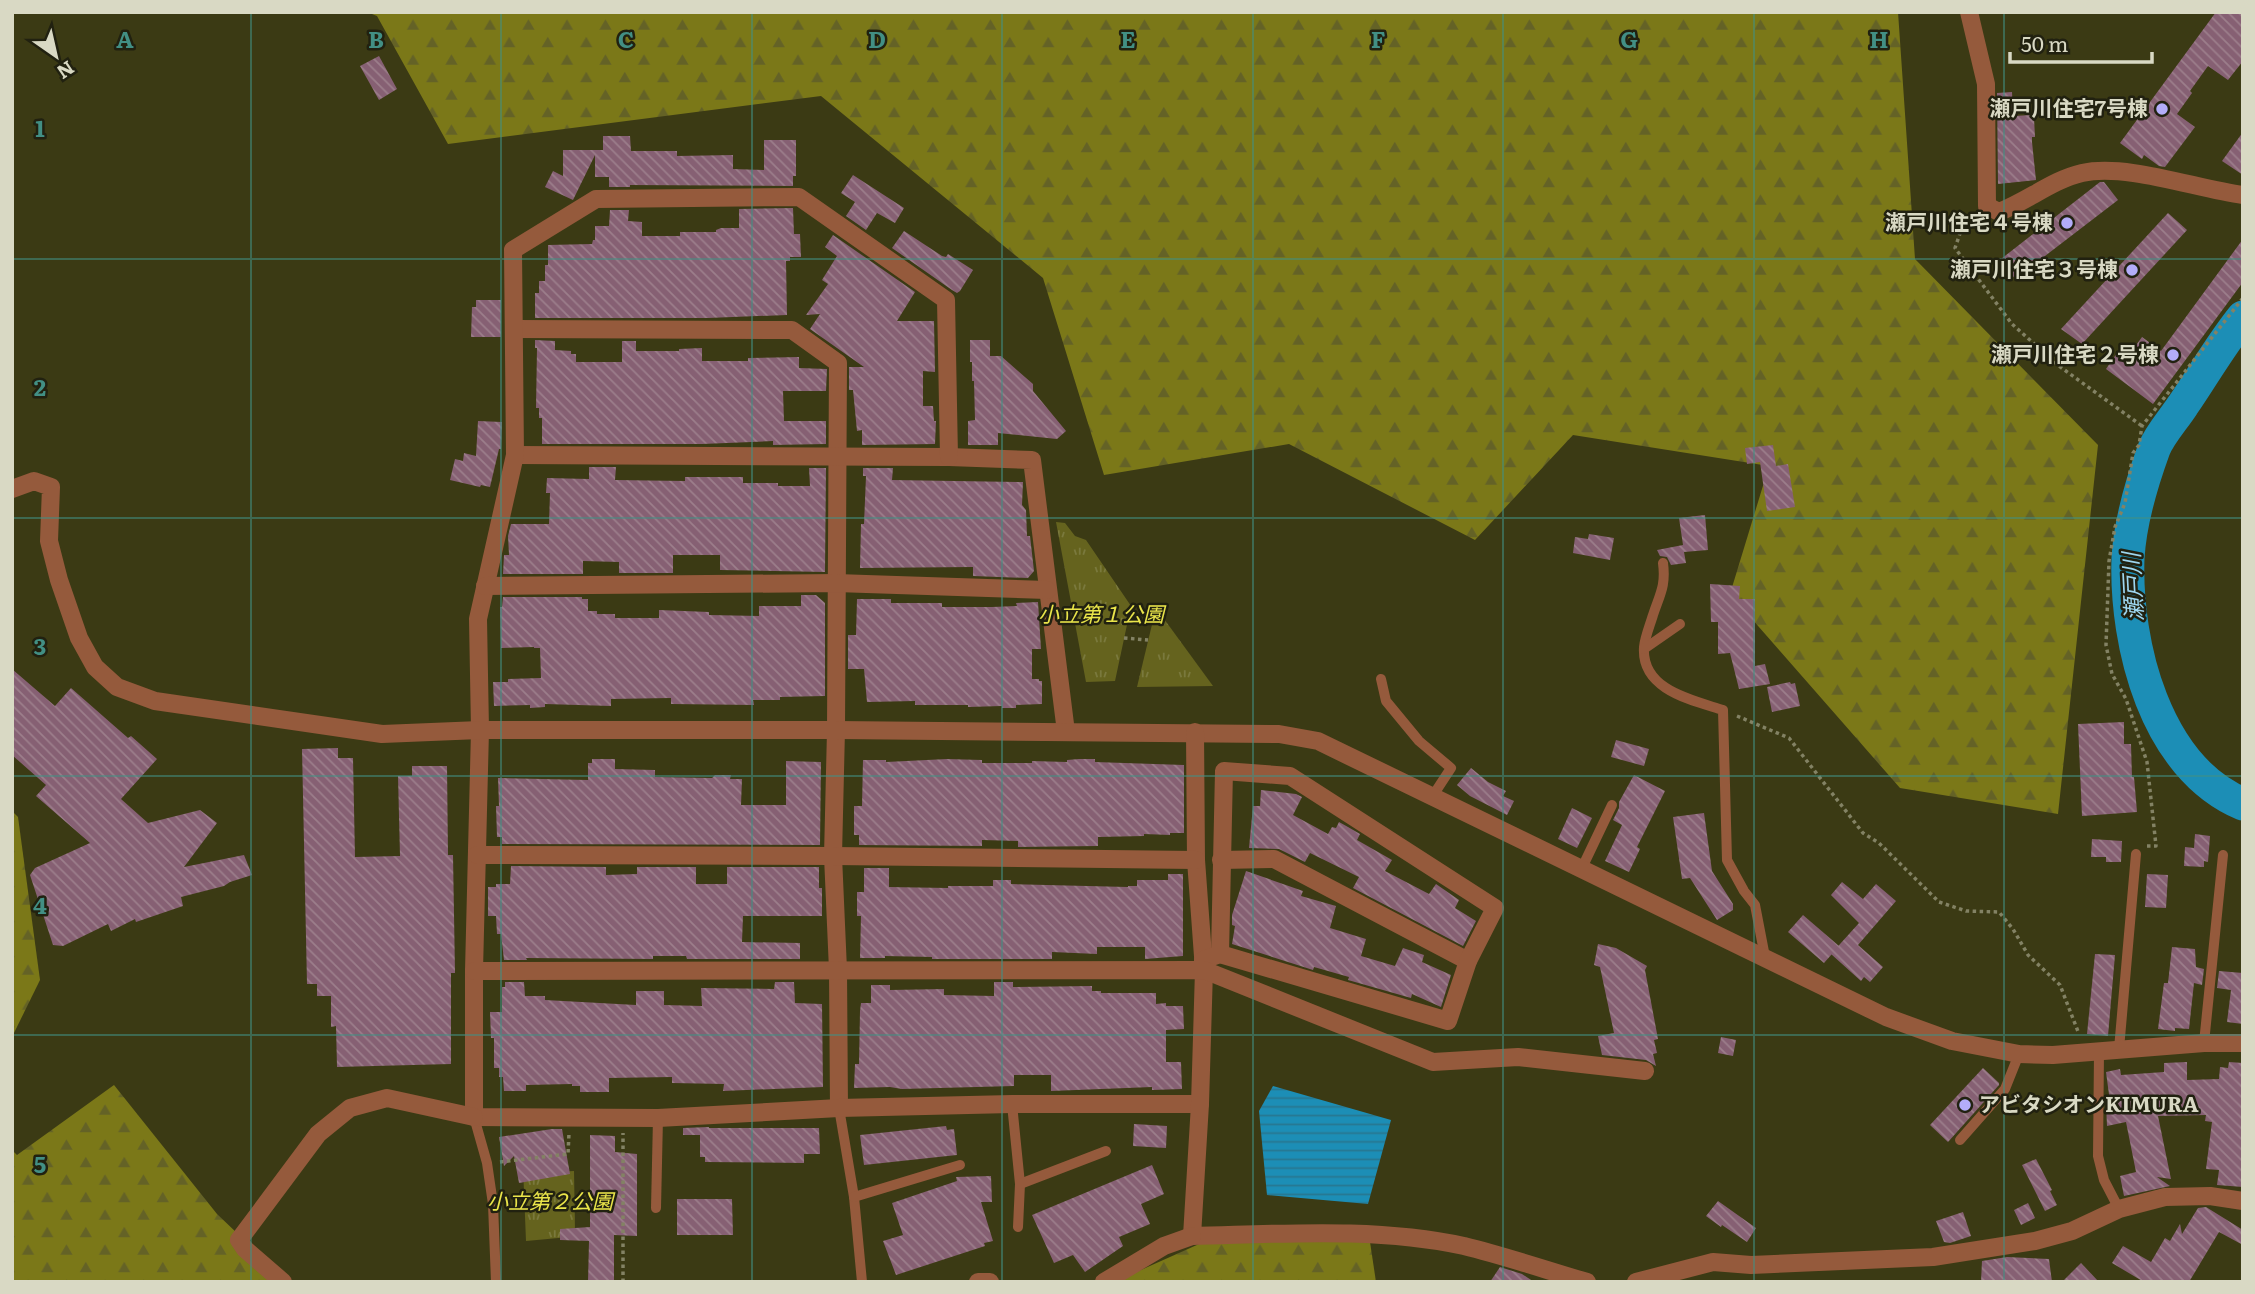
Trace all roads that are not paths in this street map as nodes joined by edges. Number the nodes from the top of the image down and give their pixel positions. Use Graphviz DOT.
graph roads {
  1 [pos="1969,12"];
  2 [pos="2243,195"];
  3 [pos="515,329"];
  4 [pos="514,455"];
  5 [pos="838,457"];
  6 [pos="949,457"];
  7 [pos="12,489"];
  8 [pos="1663,563"];
  9 [pos="836,583"];
  10 [pos="485,586"];
  11 [pos="1047,590"];
  12 [pos="1680,624"];
  13 [pos="1644,649"];
  14 [pos="1381,679"];
  15 [pos="480,730"];
  16 [pos="836,730"];
  17 [pos="1066,732"];
  18 [pos="1195,732"];
  19 [pos="1432,797"];
  20 [pos="1612,805"];
  21 [pos="2136,854"];
  22 [pos="477,855"];
  23 [pos="2223,855"];
  24 [pos="833,856"];
  25 [pos="1196,860"];
  26 [pos="1221,860"];
  27 [pos="1581,870"];
  28 [pos="1220,954"];
  29 [pos="1765,957"];
  30 [pos="1468,961"];
  31 [pos="1203,965"];
  32 [pos="838,970"];
  33 [pos="474,971"];
  34 [pos="2204,1043"];
  35 [pos="2243,1043"];
  36 [pos="2119,1049"];
  37 [pos="2093,1052"];
  38 [pos="2019,1054"];
  39 [pos="1645,1071"];
  40 [pos="1012,1104"];
  41 [pos="1200,1104"];
  42 [pos="839,1108"];
  43 [pos="474,1117"];
  44 [pos="658,1118"];
  45 [pos="1960,1140"];
  46 [pos="1106,1151"];
  47 [pos="960,1165"];
  48 [pos="1020,1184"];
  49 [pos="854,1197"];
  50 [pos="2243,1201"];
  51 [pos="656,1208"];
  52 [pos="2119,1209"];
  53 [pos="1018,1227"];
  54 [pos="1192,1236"];
  55 [pos="283,1282"];
  56 [pos="496,1282"];
  57 [pos="862,1282"];
  58 [pos="978,1282"];
  59 [pos="990,1282"];
  60 [pos="1104,1282"];
  61 [pos="1587,1282"];
  62 [pos="1636,1282"];
  1 -- 2 [label="street"];
  3 -- 4 [label="street"];
  3 -- 5 [label="street"];
  3 -- 6 [label="street"];
  4 -- 5 [label="street"];
  4 -- 10 [label="street"];
  5 -- 6 [label="street"];
  5 -- 9 [label="street"];
  6 -- 11 [label="street"];
  7 -- 15 [label="street"];
  8 -- 13 [label="lane"];
  9 -- 10 [label="street"];
  9 -- 11 [label="street"];
  9 -- 16 [label="street"];
  10 -- 15 [label="street"];
  11 -- 17 [label="street"];
  12 -- 13 [label="lane"];
  13 -- 29 [label="lane"];
  14 -- 19 [label="lane"];
  15 -- 16 [label="street"];
  15 -- 22 [label="street"];
  16 -- 17 [label="street"];
  16 -- 24 [label="street"];
  17 -- 18 [label="street"];
  18 -- 19 [label="street"];
  18 -- 25 [label="street"];
  19 -- 27 [label="street"];
  20 -- 27 [label="lane"];
  21 -- 36 [label="lane"];
  22 -- 24 [label="street"];
  22 -- 33 [label="street"];
  23 -- 34 [label="lane"];
  24 -- 25 [label="street"];
  24 -- 32 [label="street"];
  25 -- 31 [label="street"];
  26 -- 28 [label="street"];
  26 -- 30 [label="street"];
  26 -- 30 [label="street"];
  27 -- 29 [label="street"];
  28 -- 30 [label="street"];
  28 -- 31 [label="street"];
  29 -- 38 [label="street"];
  31 -- 32 [label="street"];
  31 -- 39 [label="street"];
  31 -- 41 [label="street"];
  32 -- 33 [label="street"];
  32 -- 42 [label="street"];
  33 -- 43 [label="street"];
  34 -- 35 [label="street"];
  34 -- 36 [label="street"];
  36 -- 37 [label="street"];
  37 -- 38 [label="street"];
  37 -- 52 [label="lane"];
  38 -- 45 [label="lane"];
  40 -- 41 [label="street"];
  40 -- 42 [label="street"];
  40 -- 48 [label="lane"];
  41 -- 54 [label="street"];
  42 -- 44 [label="street"];
  42 -- 49 [label="lane"];
  43 -- 44 [label="street"];
  43 -- 55 [label="street"];
  43 -- 56 [label="lane"];
  44 -- 51 [label="lane"];
  46 -- 48 [label="lane"];
  47 -- 49 [label="lane"];
  48 -- 53 [label="lane"];
  49 -- 57 [label="lane"];
  50 -- 52 [label="street"];
  52 -- 62 [label="street"];
  54 -- 60 [label="street"];
  54 -- 61 [label="street"];
  58 -- 59 [label="street"];
}
